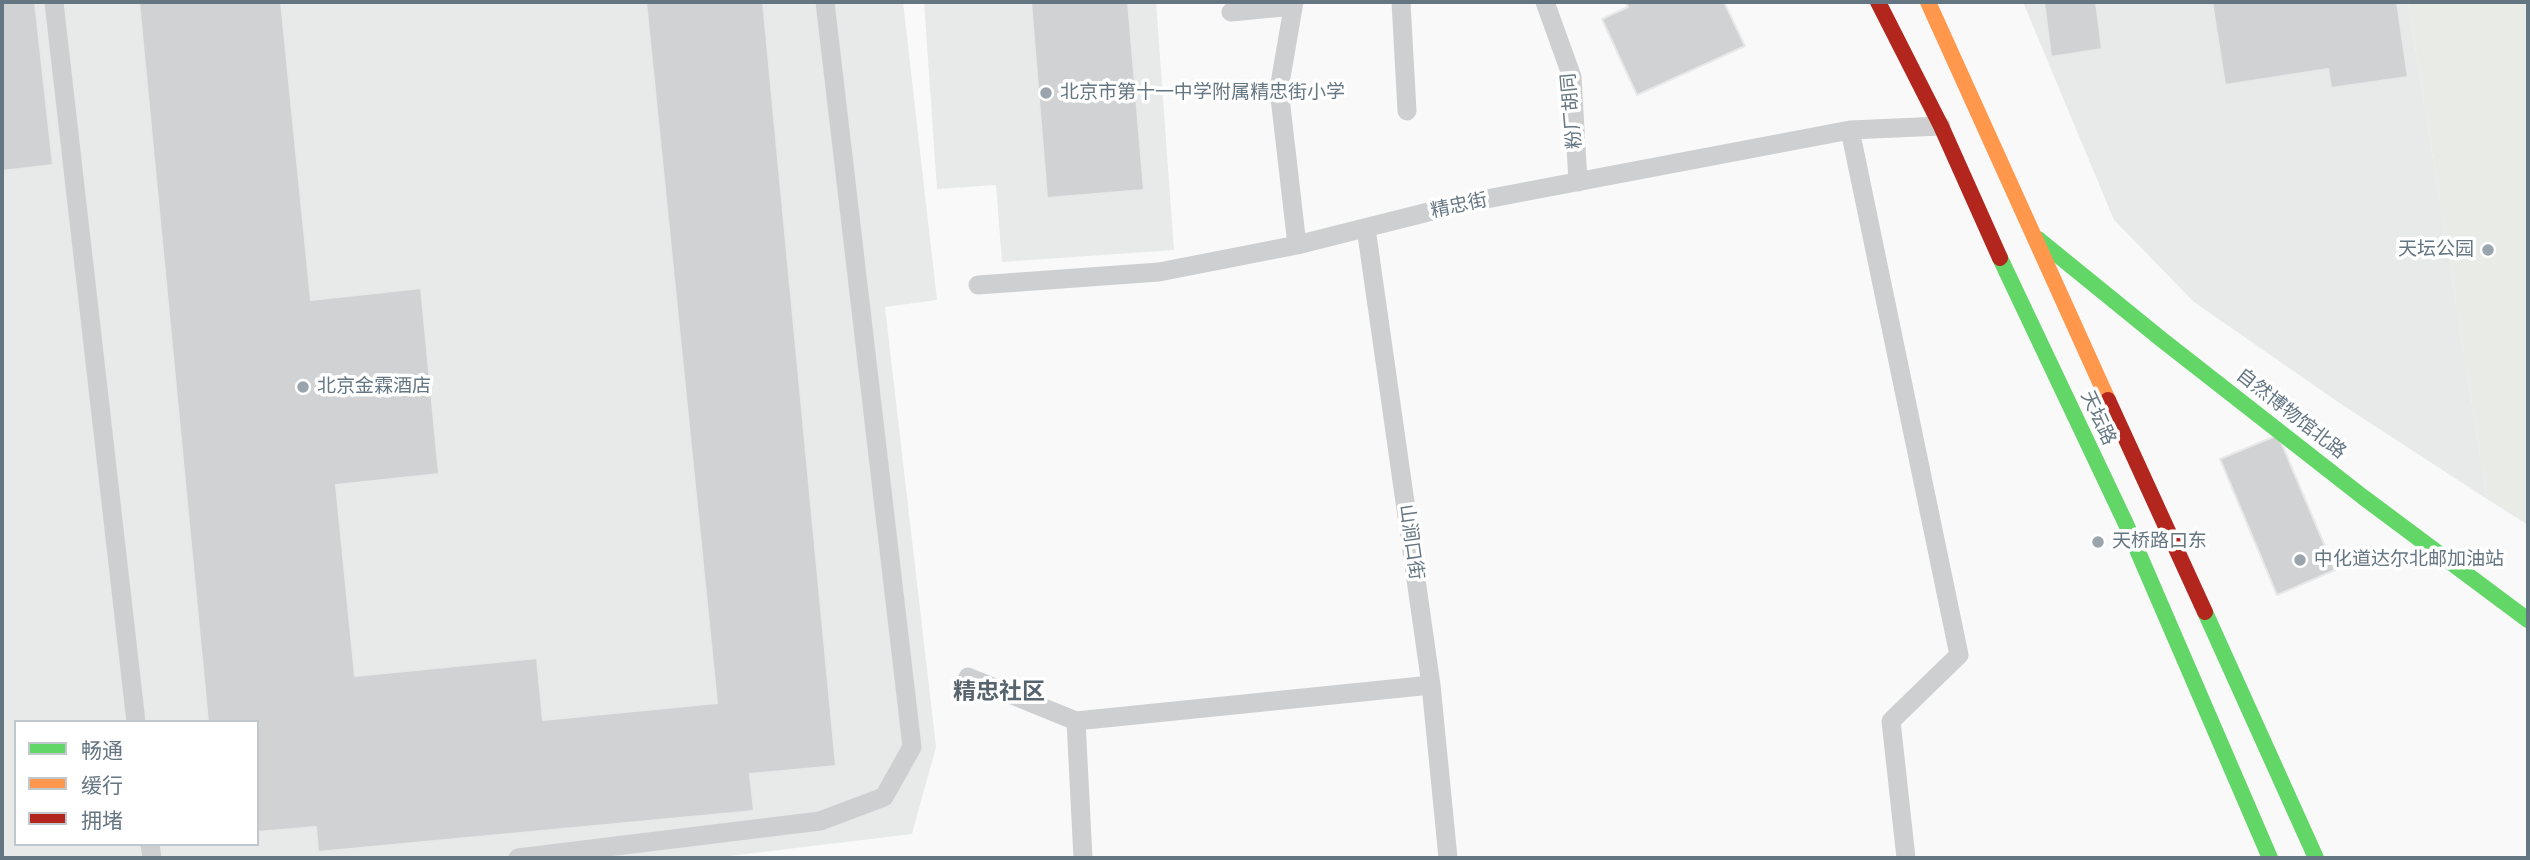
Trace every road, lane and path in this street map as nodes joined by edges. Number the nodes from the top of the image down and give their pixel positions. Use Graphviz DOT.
graph roads {
  1 [pos="54,2"];
  2 [pos="825,2"];
  3 [pos="1401,2"];
  4 [pos="1545,2"];
  5 [pos="1878,2"];
  6 [pos="1928,2"];
  7 [pos="1294,4"];
  8 [pos="1231,12"];
  9 [pos="1407,111"];
  10 [pos="1941,126"];
  11 [pos="1850,130"];
  12 [pos="1577,182"];
  13 [pos="1366,228"];
  14 [pos="2033,234"];
  15 [pos="1297,245"];
  16 [pos="978,285"];
  17 [pos="2528,620"];
  18 [pos="968,677"];
  19 [pos="1431,685"];
  20 [pos="136,720"];
  21 [pos="1076,721"];
  22 [pos="518,858"];
  23 [pos="1083,858"];
  24 [pos="1448,858"];
  25 [pos="1906,858"];
  26 [pos="2270,858"];
  27 [pos="2316,858"];
  1 -- 20 [label="lane"];
  2 -- 22 [label="lane"];
  3 -- 9 [label="lane"];
  4 -- 12 [label="lane, 粉厂胡同"];
  5 -- 10 [label="street, 天坛路"];
  6 -- 14 [label="street, 天坛路"];
  7 -- 8 [label="lane"];
  7 -- 15 [label="lane"];
  10 -- 11 [label="lane, 精忠街"];
  10 -- 26 [label="street, 天坛路"];
  11 -- 12 [label="lane, 精忠街"];
  11 -- 25 [label="lane"];
  12 -- 13 [label="lane, 精忠街"];
  13 -- 15 [label="lane, 精忠街"];
  13 -- 19 [label="lane, 山涧口街"];
  14 -- 17 [label="street, 自然博物馆北路"];
  14 -- 27 [label="street, 天坛路"];
  15 -- 16 [label="lane, 精忠街"];
  18 -- 21 [label="lane"];
  19 -- 21 [label="lane"];
  19 -- 24 [label="lane, 山涧口街"];
  21 -- 23 [label="lane"];
}
